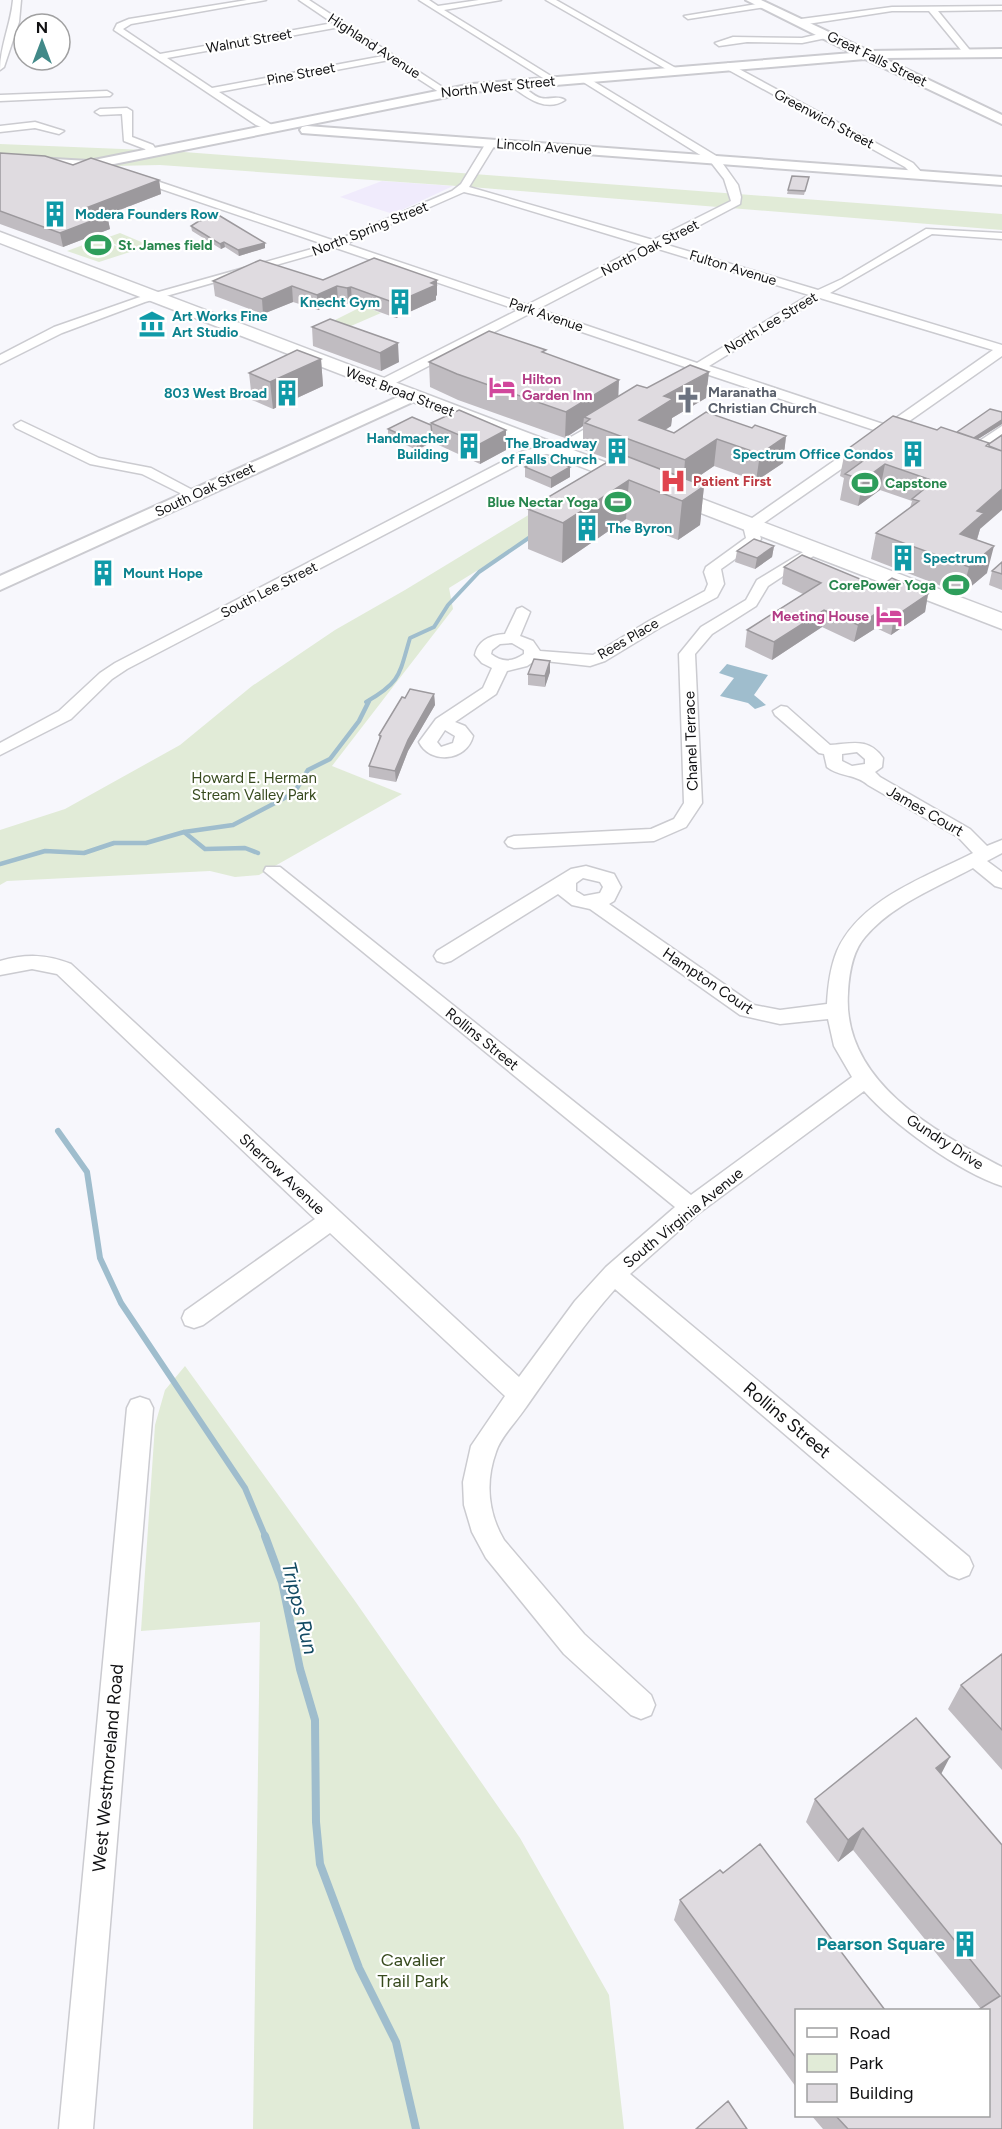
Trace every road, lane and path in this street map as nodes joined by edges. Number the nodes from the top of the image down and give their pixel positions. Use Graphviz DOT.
graph roads {
  1 [pos="17,0"];
  2 [pos="262,0"];
  3 [pos="303,0"];
  4 [pos="423,0"];
  5 [pos="496,0"];
  6 [pos="549,0"];
  7 [pos="872,0"];
  8 [pos="965,0"];
  9 [pos="758,3"];
  10 [pos="438,8"];
  11 [pos="972,8"];
  12 [pos="1002,8"];
  13 [pos="892,9"];
  14 [pos="932,9"];
  15 [pos="688,16"];
  16 [pos="801,22"];
  17 [pos="339,25"];
  18 [pos="828,35"];
  19 [pos="718,43"];
  20 [pos="969,54"];
  21 [pos="1002,54"];
  22 [pos="869,55"];
  23 [pos="159,57"];
  24 [pos="390,57"];
  25 [pos="728,66"];
  26 [pos="0,67"];
  27 [pos="676,71"];
  28 [pos="583,78"];
  29 [pos="554,81"];
  30 [pos="514,84"];
  31 [pos="211,91"];
  32 [pos="445,92"];
  33 [pos="107,94"];
  34 [pos="0,98"];
  35 [pos="560,100"];
  36 [pos="100,112"];
  37 [pos="1002,120"];
  38 [pos="270,127"];
  39 [pos="0,129"];
  40 [pos="59,131"];
  41 [pos="490,143"];
  42 [pos="152,151"];
  43 [pos="714,159"];
  44 [pos="0,160"];
  45 [pos="89,165"];
  46 [pos="917,173"];
  47 [pos="1002,181"];
  48 [pos="463,189"];
  49 [pos="1002,236"];
  50 [pos="0,237"];
  51 [pos="338,245"];
  52 [pos="656,245"];
  53 [pos="819,294"];
  54 [pos="154,297"];
  55 [pos="529,309"];
  56 [pos="1002,350"];
  57 [pos="0,360"];
  58 [pos="698,366"];
  59 [pos="381,385"];
  60 [pos="660,390"];
  61 [pos="411,396"];
  62 [pos="620,413"];
  63 [pos="21,425"];
  64 [pos="889,429"];
  65 [pos="1002,430"];
  66 [pos="921,441"];
  67 [pos="549,449"];
  68 [pos="984,463"];
  69 [pos="195,495"];
  70 [pos="750,526"];
  71 [pos="813,550"];
  72 [pos="0,584"];
  73 [pos="522,612"];
  74 [pos="1002,622"];
  75 [pos="511,638"];
  76 [pos="532,655"];
  77 [pos="501,665"];
  78 [pos="781,711"];
  79 [pos="442,723"];
  80 [pos="0,750"];
  81 [pos="514,842"];
  82 [pos="987,853"];
  83 [pos="273,872"];
  84 [pos="567,880"];
  85 [pos="1002,882"];
  86 [pos="594,902"];
  87 [pos="444,956"];
  88 [pos="0,968"];
  89 [pos="836,1010"];
  90 [pos="863,1080"];
  91 [pos="1002,1177"];
  92 [pos="691,1207"];
  93 [pos="331,1220"];
  94 [pos="614,1274"];
  95 [pos="194,1318"];
  96 [pos="520,1394"];
  97 [pos="140,1407"];
  98 [pos="959,1566"];
  99 [pos="641,1705"];
  100 [pos="76,2129"];
  1 -- 26 [label="street"];
  2 -- 23 [label="street, Lincoln Avenue"];
  3 -- 17 [label="street, Highland Avenue"];
  4 -- 10 [label="street"];
  5 -- 10 [label="street"];
  6 -- 27 [label="street"];
  7 -- 13 [label="street"];
  8 -- 11 [label="street"];
  9 -- 15 [label="street"];
  9 -- 16 [label="main road, Great Falls Street"];
  10 -- 29 [label="street"];
  11 -- 12 [label="street"];
  11 -- 14 [label="street"];
  13 -- 14 [label="street"];
  13 -- 16 [label="street"];
  14 -- 20 [label="street"];
  16 -- 18 [label="main road, Great Falls Street"];
  17 -- 23 [label="street, Walnut Street"];
  17 -- 24 [label="street, Highland Avenue"];
  18 -- 19 [label="street"];
  18 -- 22 [label="main road, Great Falls Street"];
  20 -- 21 [label="main road, North West Street"];
  20 -- 22 [label="main road, North West Street"];
  22 -- 25 [label="main road, North West Street"];
  22 -- 37 [label="main road, Great Falls Street"];
  23 -- 31 [label="street, Lincoln Avenue"];
  24 -- 31 [label="street, Pine Street"];
  24 -- 32 [label="street, Highland Avenue"];
  25 -- 27 [label="main road, North West Street"];
  25 -- 46 [label="street, Greenwich Street"];
  27 -- 28 [label="main road, North West Street"];
  28 -- 29 [label="main road, North West Street"];
  28 -- 43 [label="street, North Oak Street"];
  29 -- 30 [label="main road, North West Street"];
  30 -- 32 [label="main road, North West Street"];
  30 -- 35 [label="street"];
  31 -- 38 [label="street, Lincoln Avenue"];
  32 -- 38 [label="main road, North West Street"];
  33 -- 34 [label="street"];
  36 -- 42 [label="street"];
  38 -- 41 [label="main road, Lincoln Avenue"];
  38 -- 42 [label="main road, North West Street"];
  39 -- 40 [label="street"];
  41 -- 43 [label="main road, Lincoln Avenue"];
  41 -- 48 [label="street"];
  42 -- 45 [label="main road, North West Street"];
  43 -- 46 [label="main road, Lincoln Avenue"];
  43 -- 52 [label="street, North Oak Street"];
  44 -- 45 [label="main road, North West Street"];
  45 -- 51 [label="street, Park Avenue"];
  46 -- 47 [label="main road, Lincoln Avenue"];
  48 -- 51 [label="street, North Spring Street"];
  48 -- 52 [label="street, Fulton Avenue"];
  49 -- 53 [label="street, North Lee Street"];
  50 -- 54 [label="main road, West Broad Street"];
  51 -- 54 [label="street, North Spring Street"];
  51 -- 55 [label="street, Park Avenue"];
  52 -- 53 [label="street, Fulton Avenue"];
  52 -- 55 [label="street, North Oak Street"];
  53 -- 56 [label="street, Fulton Avenue"];
  53 -- 58 [label="street, North Lee Street"];
  54 -- 57 [label="street, North Spring Street"];
  54 -- 59 [label="main road, West Broad Street"];
  55 -- 58 [label="street, Park Avenue"];
  55 -- 59 [label="street, North Oak Street"];
  56 -- 64 [label="street"];
  58 -- 60 [label="street, North Lee Street"];
  58 -- 64 [label="street, Park Avenue"];
  59 -- 61 [label="main road, West Broad Street"];
  61 -- 67 [label="main road, West Broad Street"];
  61 -- 69 [label="main road, South Oak Street"];
  62 -- 67 [label="street"];
  63 -- 69 [label="street"];
  64 -- 66 [label="street, Park Avenue"];
  64 -- 70 [label="street"];
  65 -- 68 [label="street"];
  67 -- 70 [label="main road, West Broad Street"];
  67 -- 80 [label="street, South Lee Street"];
  69 -- 72 [label="main road, South Oak Street"];
  70 -- 71 [label="main road, West Broad Street"];
  70 -- 76 [label="street, Rees Place"];
  71 -- 74 [label="main road, West Broad Street"];
  71 -- 81 [label="street, Chanel Terrace"];
  73 -- 75 [label="street"];
  75 -- 76 [label="street"];
  75 -- 77 [label="street"];
  76 -- 77 [label="street, Rees Place"];
  77 -- 79 [label="street"];
  78 -- 82 [label="street, James Court"];
  82 -- 85 [label="street, James Court"];
  82 -- 89 [label="street"];
  83 -- 92 [label="street, Rollins Street"];
  84 -- 86 [label="street, Hampton Court"];
  84 -- 86 [label="street"];
  84 -- 87 [label="street"];
  86 -- 89 [label="street, Hampton Court"];
  88 -- 93 [label="street, Sherrow Avenue"];
  89 -- 90 [label="street"];
  90 -- 91 [label="street, Gundry Drive"];
  90 -- 92 [label="street, South Virginia Avenue"];
  92 -- 94 [label="street, South Virginia Avenue"];
  93 -- 95 [label="street"];
  93 -- 96 [label="street, Sherrow Avenue"];
  94 -- 96 [label="street, South Virginia Avenue"];
  94 -- 98 [label="street, Rollins Street"];
  96 -- 99 [label="street, South Virginia Avenue"];
  97 -- 100 [label="street, West Westmoreland Road"];
}
